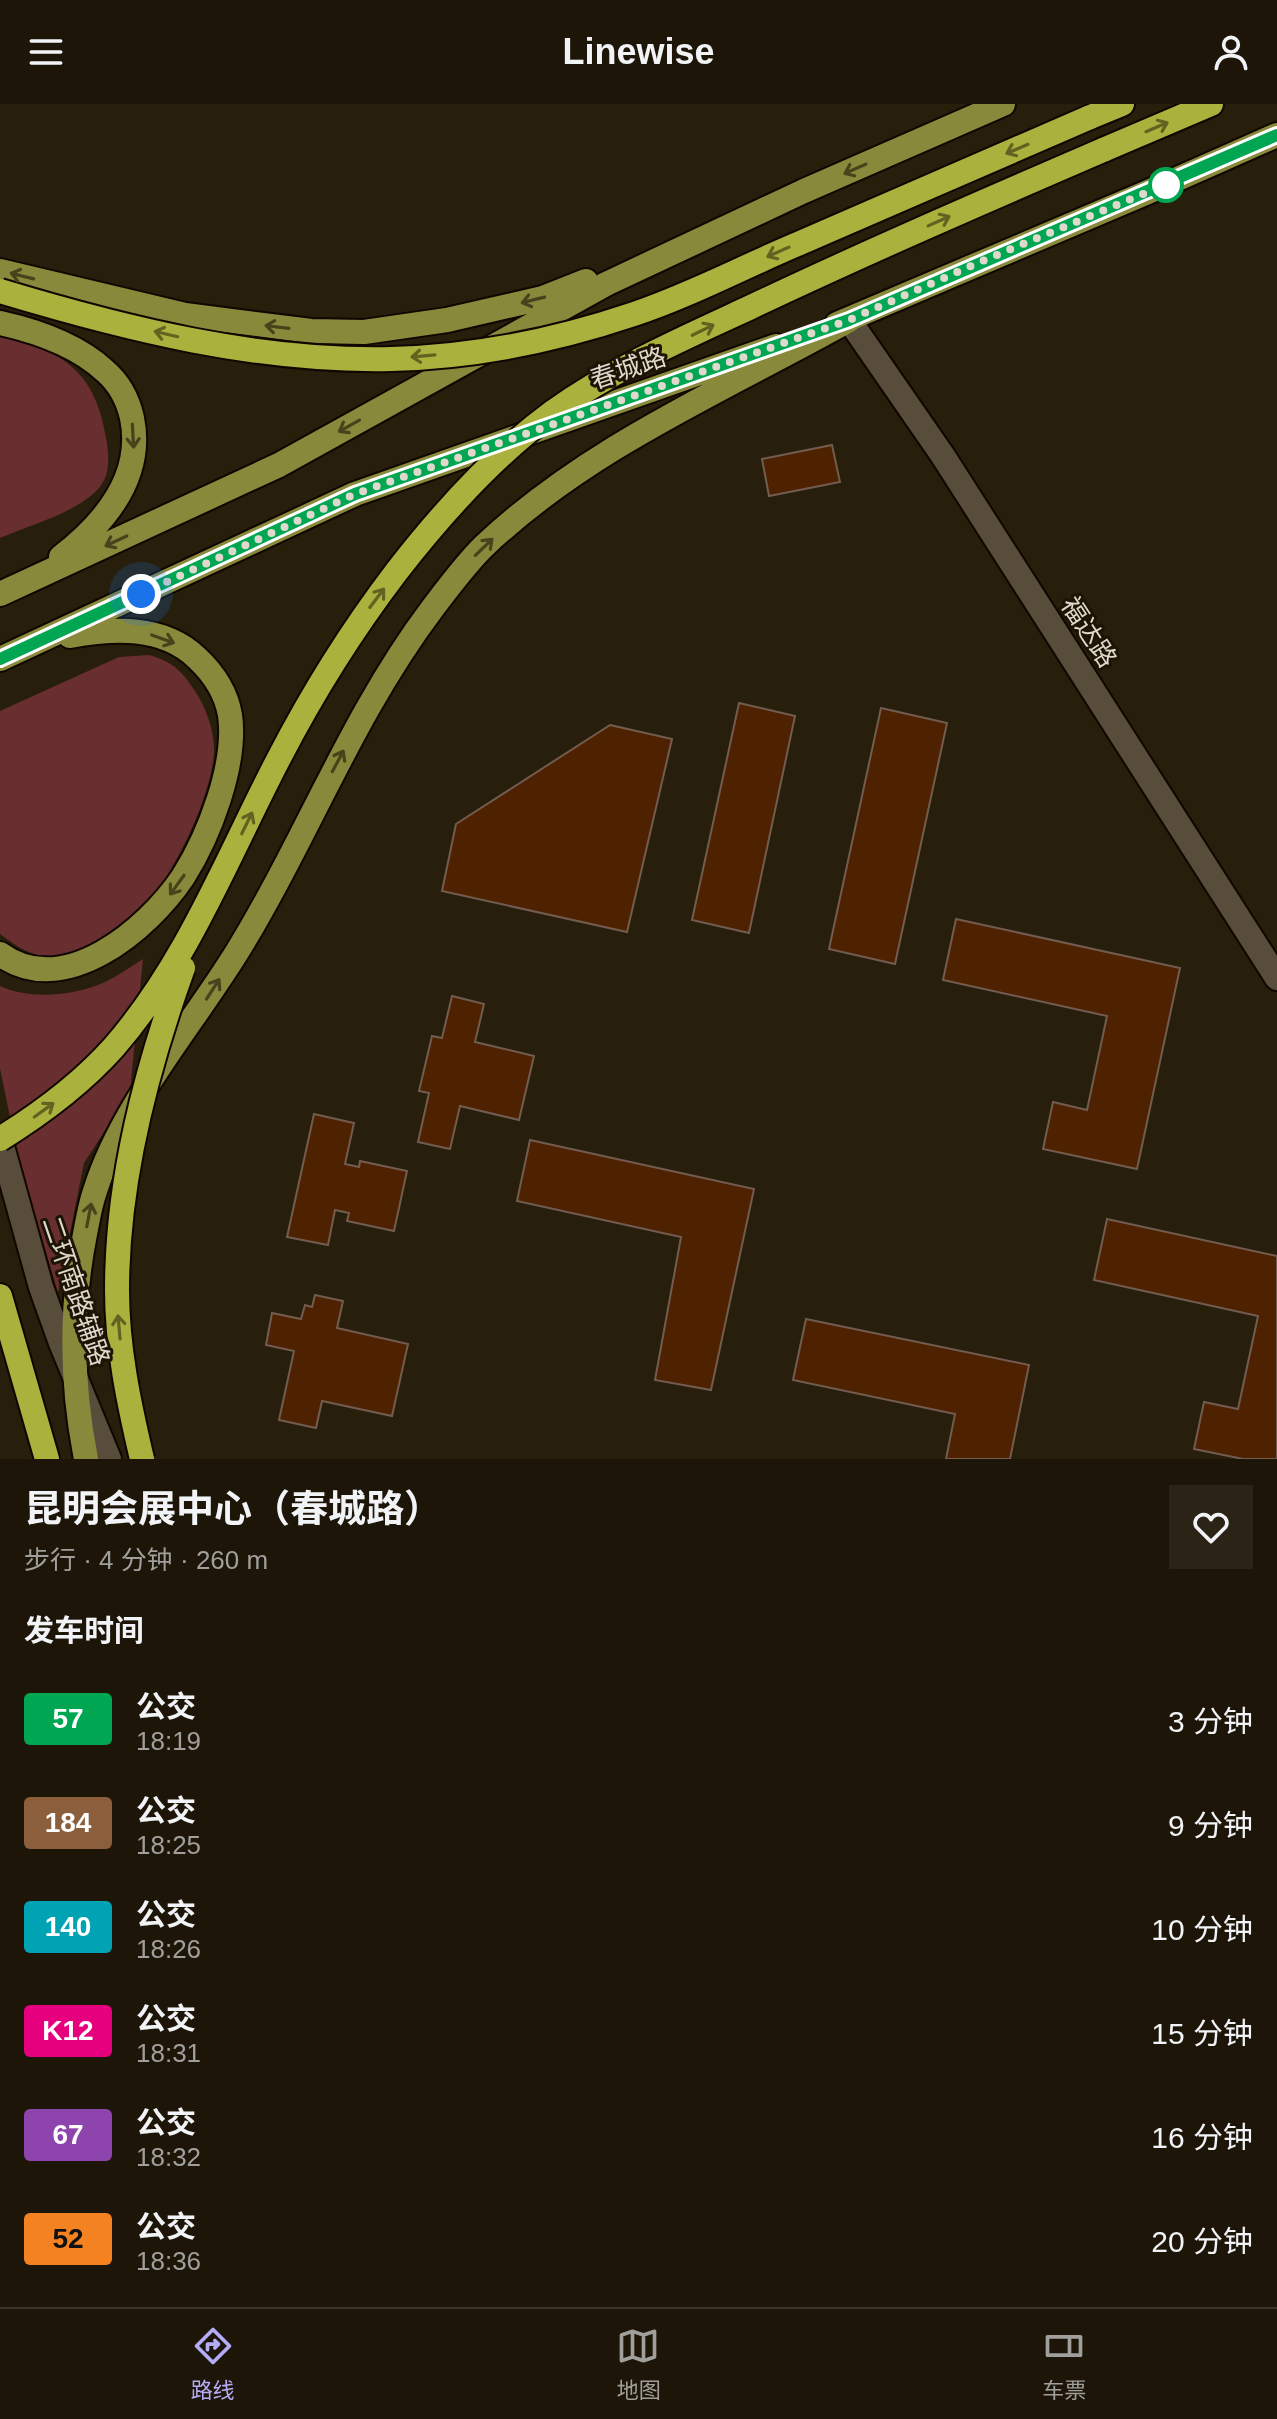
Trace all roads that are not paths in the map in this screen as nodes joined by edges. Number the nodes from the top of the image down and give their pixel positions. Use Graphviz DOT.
graph roads {
  1 [pos="1003,104"];
  2 [pos="1122,104"];
  3 [pos="1211,104"];
  4 [pos="1277,135"];
  5 [pos="788,199"];
  6 [pos="0,271"];
  7 [pos="0,291"];
  8 [pos="849,320"];
  9 [pos="0,323"];
  10 [pos="0,594"];
  11 [pos="3,658"];
  12 [pos="225,868"];
  13 [pos="0,954"];
  14 [pos="1277,978"];
  15 [pos="0,1139"];
  16 [pos="0,1296"];
  17 [pos="0,1330"];
  18 [pos="74,1375"];
  19 [pos="37,1459"];
  20 [pos="47,1459"];
  21 [pos="86,1459"];
  22 [pos="109,1459"];
  23 [pos="142,1459"];
  1 -- 5 [label="main road, one-way"];
  2 -- 7 [label="highway, one-way, bridge"];
  12 -- 3 [label="highway, one-way, bridge"];
  4 -- 8 [label="main road, 春城路"];
  5 -- 6 [label="main road, one-way"];
  5 -- 10 [label="main road, one-way"];
  8 -- 11 [label="main road, 春城路"];
  8 -- 14 [label="street, 福达路"];
  18 -- 8 [label="main road, one-way"];
  9 -- 10 [label="main road, one-way"];
  11 -- 13 [label="main road, one-way"];
  15 -- 12 [label="highway, one-way, bridge"];
  23 -- 12 [label="highway, one-way, bridge"];
  15 -- 18 [label="street, 二环南路辅路"];
  16 -- 20 [label="highway"];
  17 -- 19 [label="main road"];
  18 -- 21 [label="main road"];
  18 -- 22 [label="street, 二环南路辅路"];
}
